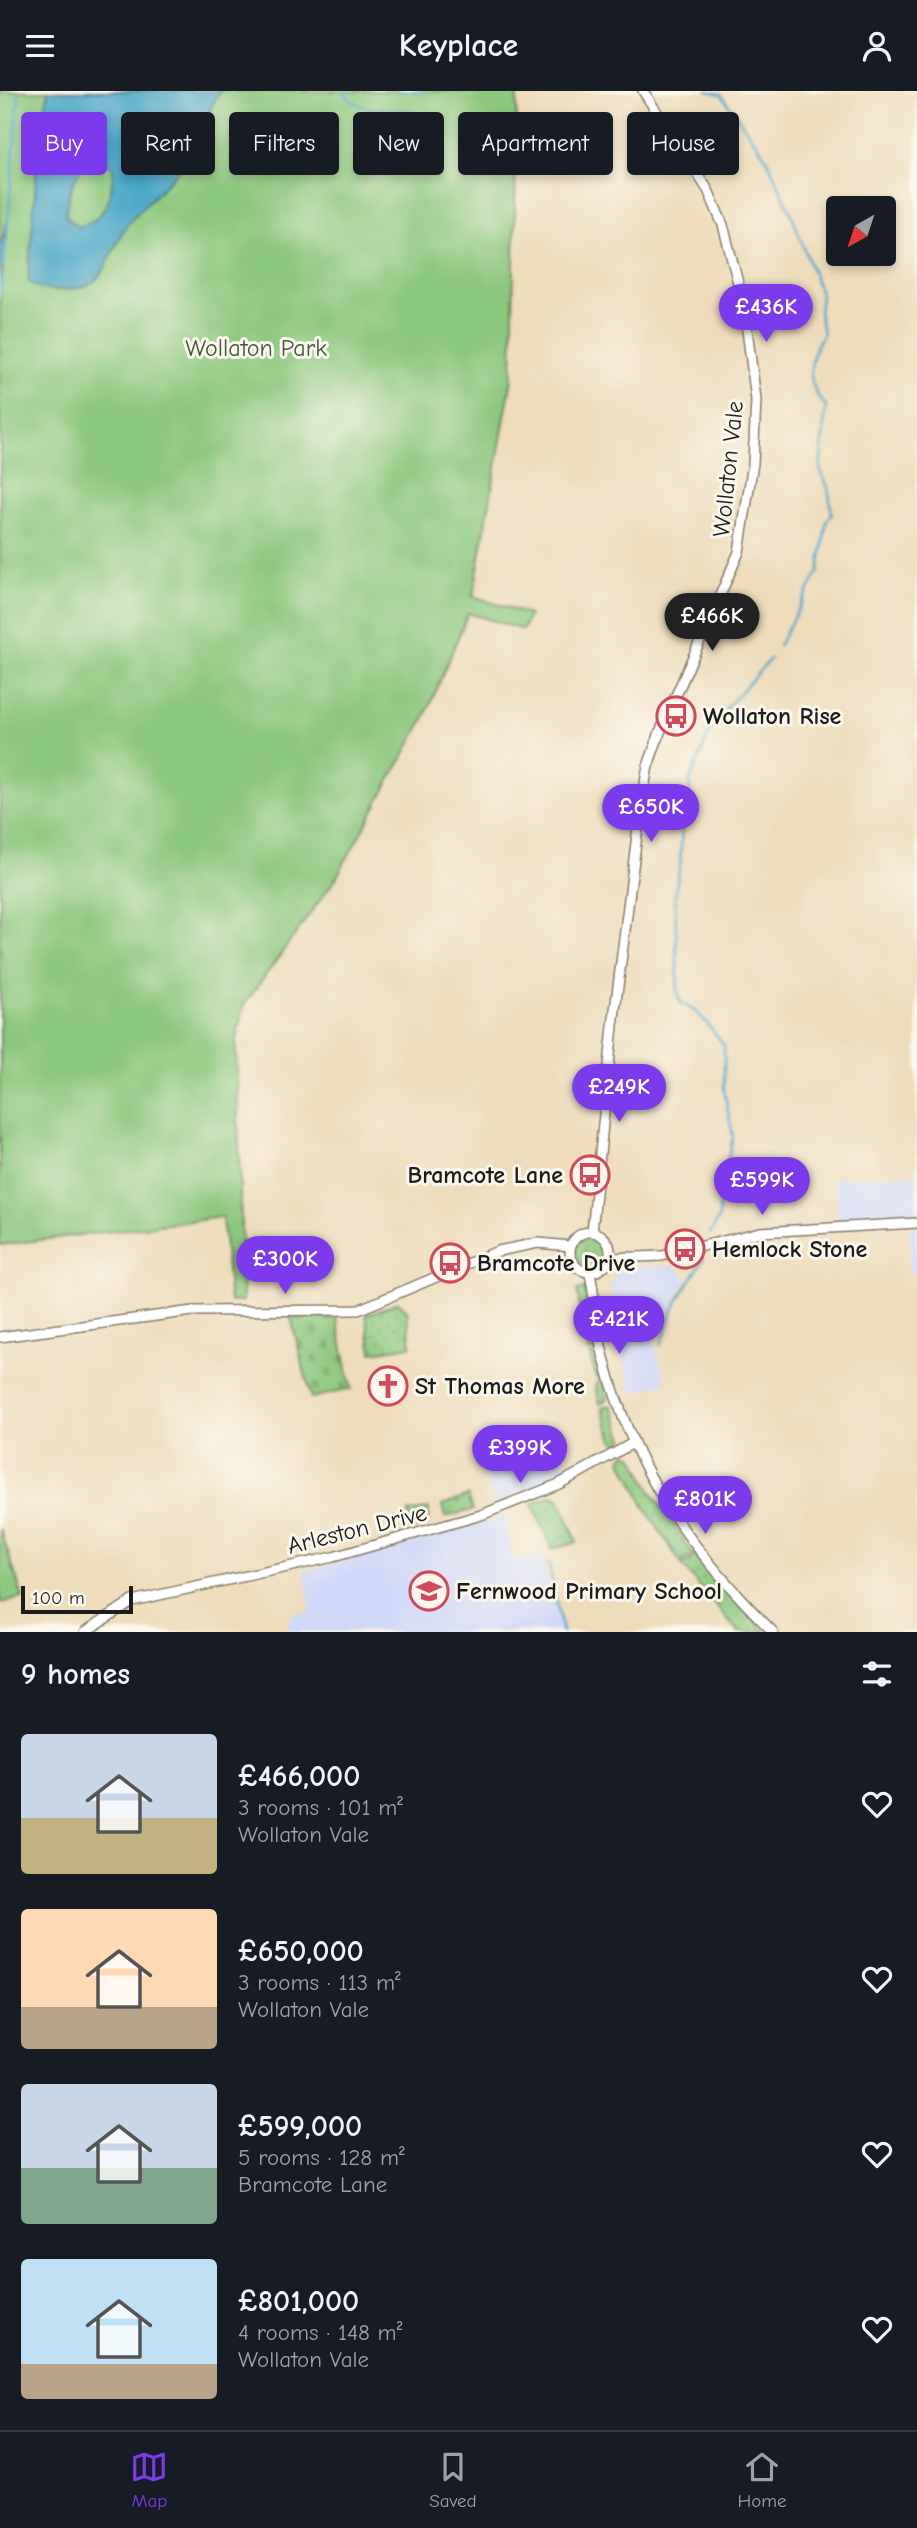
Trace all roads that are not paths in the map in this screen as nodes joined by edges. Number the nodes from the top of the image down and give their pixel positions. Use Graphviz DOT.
graph roads {
  1 [pos="643,91"];
  2 [pos="917,1223"];
  3 [pos="592,1232"];
  4 [pos="570,1246"];
  5 [pos="609,1258"];
  6 [pos="590,1273"];
  7 [pos="0,1337"];
  8 [pos="633,1443"];
  9 [pos="85,1632"];
  10 [pos="773,1632"];
  1 -- 3 [label="street, Wollaton Vale"];
  2 -- 5 [label="street"];
  3 -- 4 [label="street"];
  3 -- 5 [label="street"];
  4 -- 6 [label="street"];
  4 -- 7 [label="street"];
  5 -- 6 [label="street"];
  6 -- 8 [label="street"];
  8 -- 9 [label="street, Arleston Drive"];
  8 -- 10 [label="street"];
}
